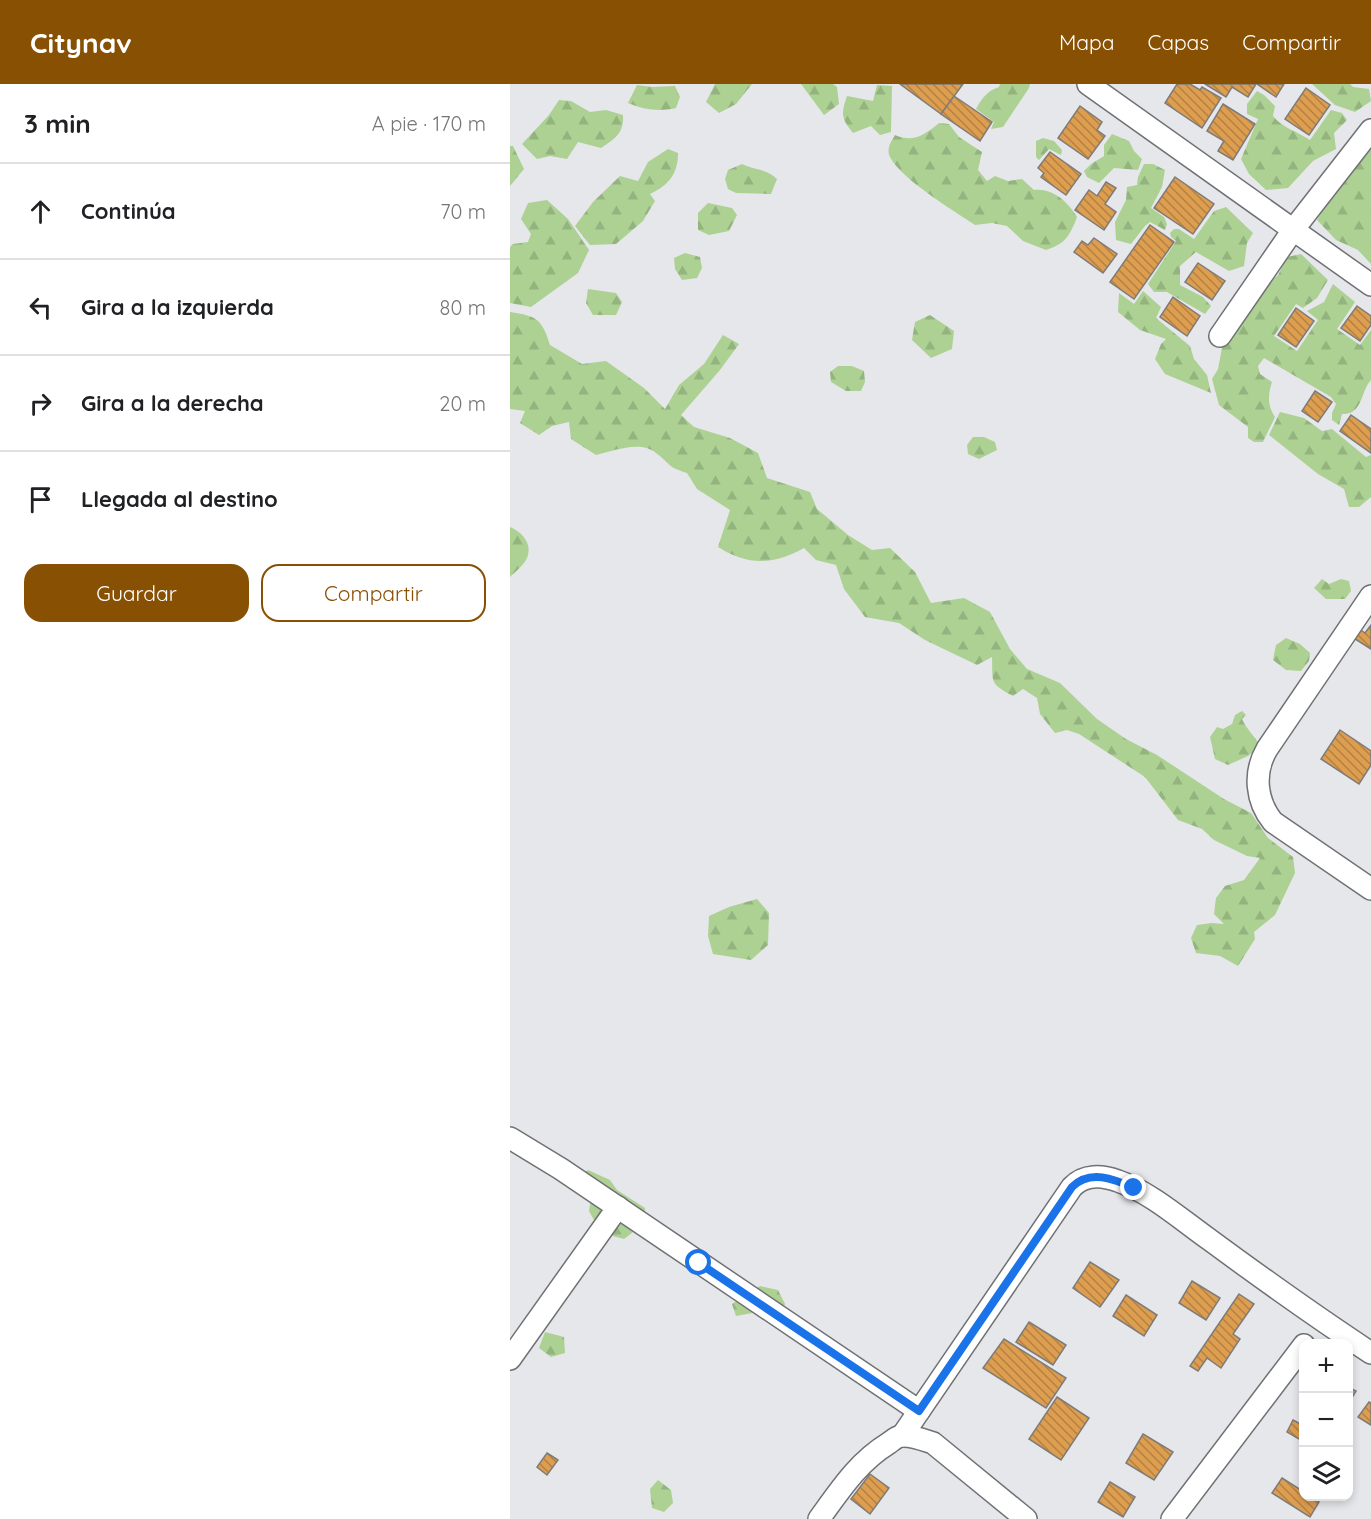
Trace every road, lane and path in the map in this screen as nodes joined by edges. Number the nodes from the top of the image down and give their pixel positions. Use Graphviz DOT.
graph roads {
  1 [pos="1088,84"];
  2 [pos="1371,130"];
  3 [pos="1293,230"];
  4 [pos="1371,285"];
  5 [pos="1220,336"];
  6 [pos="1371,596"];
  7 [pos="1371,889"];
  8 [pos="510,1137"];
  9 [pos="618,1208"];
  10 [pos="1322,1321"];
  11 [pos="1308,1339"];
  12 [pos="1299,1352"];
  13 [pos="1371,1353"];
  14 [pos="510,1359"];
  15 [pos="919,1411"];
  16 [pos="902,1436"];
  17 [pos="819,1519"];
  18 [pos="1026,1519"];
  19 [pos="1172,1519"];
  1 -- 3 [label="street"];
  2 -- 3 [label="street"];
  3 -- 4 [label="street"];
  3 -- 5 [label="street"];
  6 -- 7 [label="street"];
  8 -- 9 [label="street"];
  9 -- 14 [label="street"];
  9 -- 15 [label="street"];
  10 -- 11 [label="street"];
  10 -- 13 [label="street"];
  10 -- 15 [label="street"];
  12 -- 19 [label="street"];
  15 -- 16 [label="street"];
  16 -- 17 [label="street"];
  16 -- 18 [label="street"];
}
